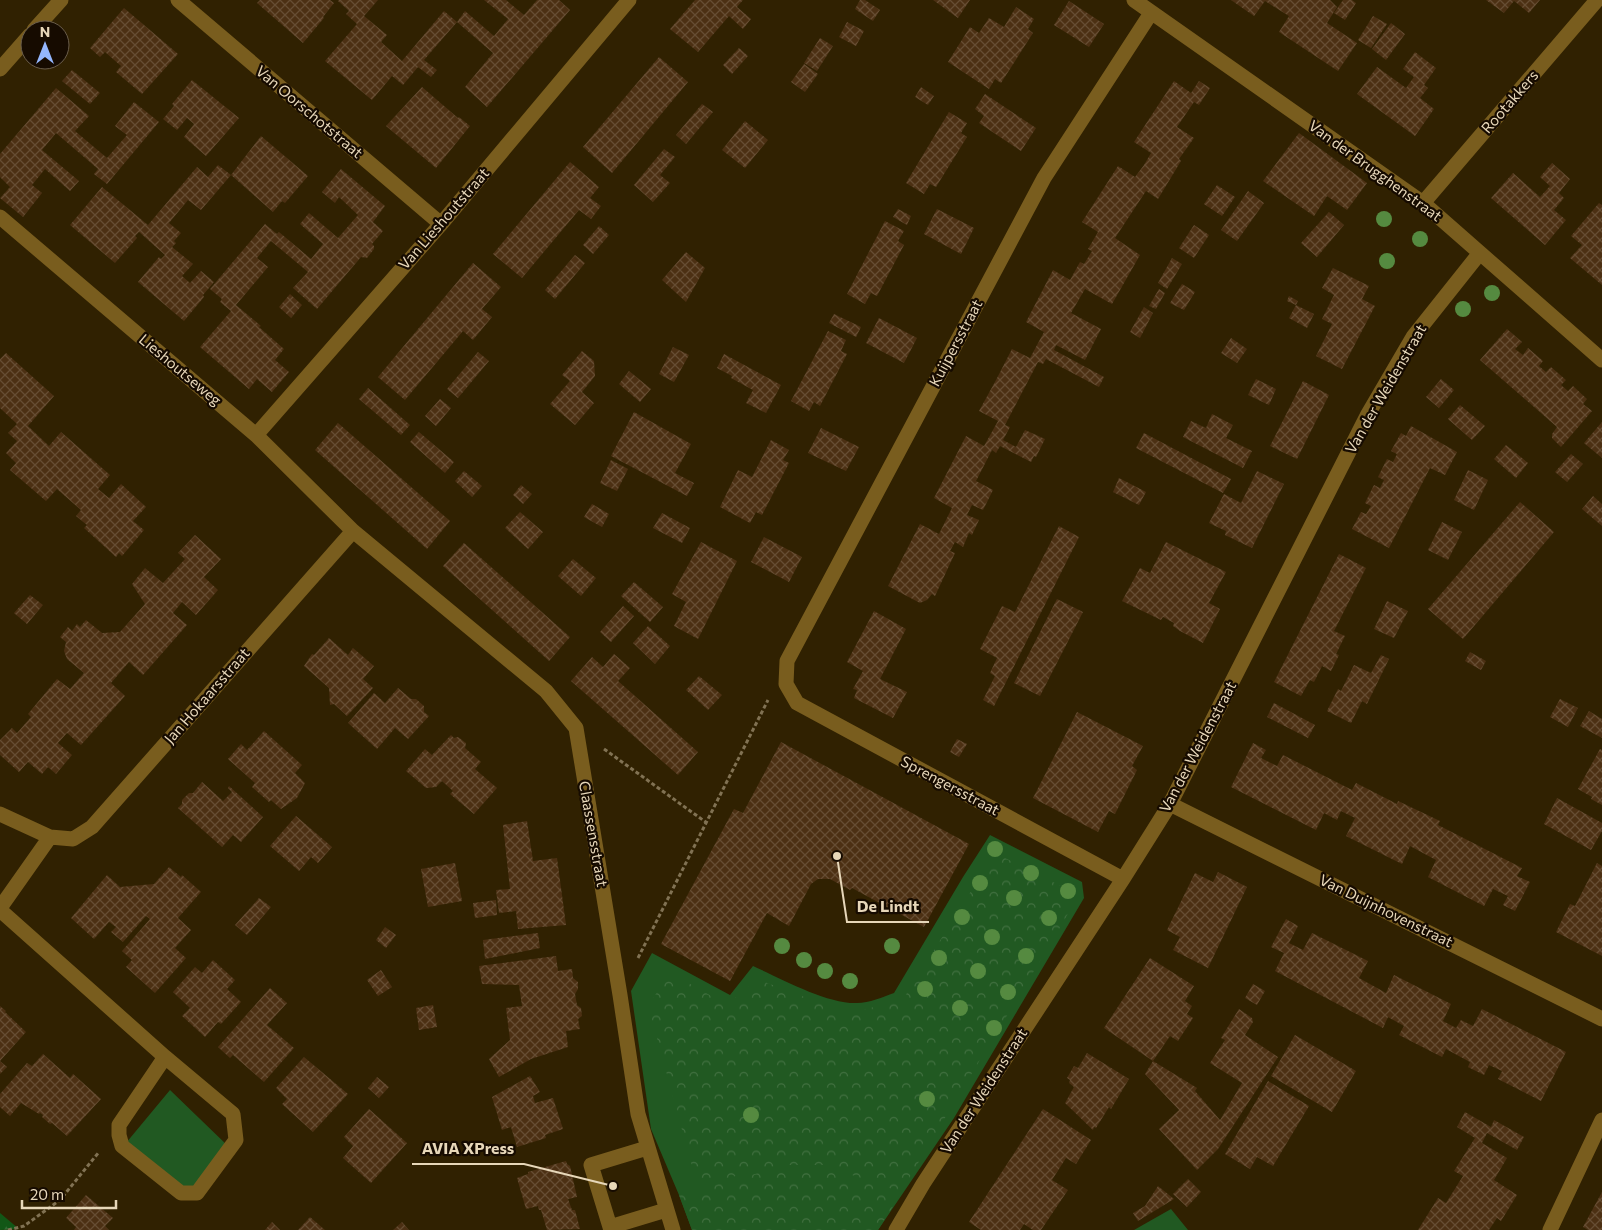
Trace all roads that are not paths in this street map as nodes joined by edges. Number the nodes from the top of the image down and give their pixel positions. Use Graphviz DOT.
graph roads {
  1 [pos="61,0"];
  2 [pos="178,0"];
  3 [pos="1134,0"];
  4 [pos="1597,0"];
  5 [pos="627,1"];
  6 [pos="1151,13"];
  7 [pos="43,20"];
  8 [pos="20,46"];
  9 [pos="0,69"];
  10 [pos="1423,203"];
  11 [pos="0,217"];
  12 [pos="441,224"];
  13 [pos="1480,254"];
  14 [pos="1602,360"];
  15 [pos="256,435"];
  16 [pos="352,531"];
  17 [pos="786,684"];
  18 [pos="1170,804"];
  19 [pos="0,814"];
  20 [pos="50,838"];
  21 [pos="1123,879"];
  22 [pos="0,909"];
  23 [pos="1602,1018"];
  24 [pos="165,1057"];
  25 [pos="1602,1120"];
  26 [pos="647,1148"];
  27 [pos="666,1210"];
  28 [pos="673,1230"];
  29 [pos="896,1230"];
  30 [pos="1550,1230"];
  1 -- 7 [label="street"];
  2 -- 12 [label="street, Van Oorschotstraat"];
  3 -- 6 [label="street, Van der Brugghenstraat"];
  4 -- 10 [label="street, Rootakkers"];
  5 -- 12 [label="street, Van Lieshoutstraat"];
  6 -- 10 [label="street, Van der Brugghenstraat"];
  6 -- 17 [label="street, Kuijpersstraat"];
  8 -- 9 [label="street"];
  10 -- 13 [label="street, Van der Brugghenstraat"];
  11 -- 15 [label="street, Lieshoutseweg"];
  12 -- 15 [label="street, Van Lieshoutstraat"];
  13 -- 14 [label="street, Van der Brugghenstraat"];
  13 -- 18 [label="street, Van der Weidenstraat"];
  15 -- 16 [label="street, Lieshoutseweg"];
  16 -- 20 [label="street, Jan Hokaarsstraat"];
  16 -- 26 [label="street, Claassensstraat"];
  17 -- 21 [label="street, Sprengersstraat"];
  18 -- 21 [label="street, Van der Weidenstraat"];
  18 -- 23 [label="street, Van Duijnhovenstraat"];
  19 -- 20 [label="street, Jan Hokaarsstraat"];
  20 -- 22 [label="street"];
  21 -- 29 [label="street, Van der Weidenstraat"];
  22 -- 24 [label="street"];
  24 -- 24 [label="street"];
  25 -- 30 [label="street"];
  26 -- 27 [label="street, Claassensstraat"];
  26 -- 27 [label="street"];
  27 -- 28 [label="street, Claassensstraat"];
}
